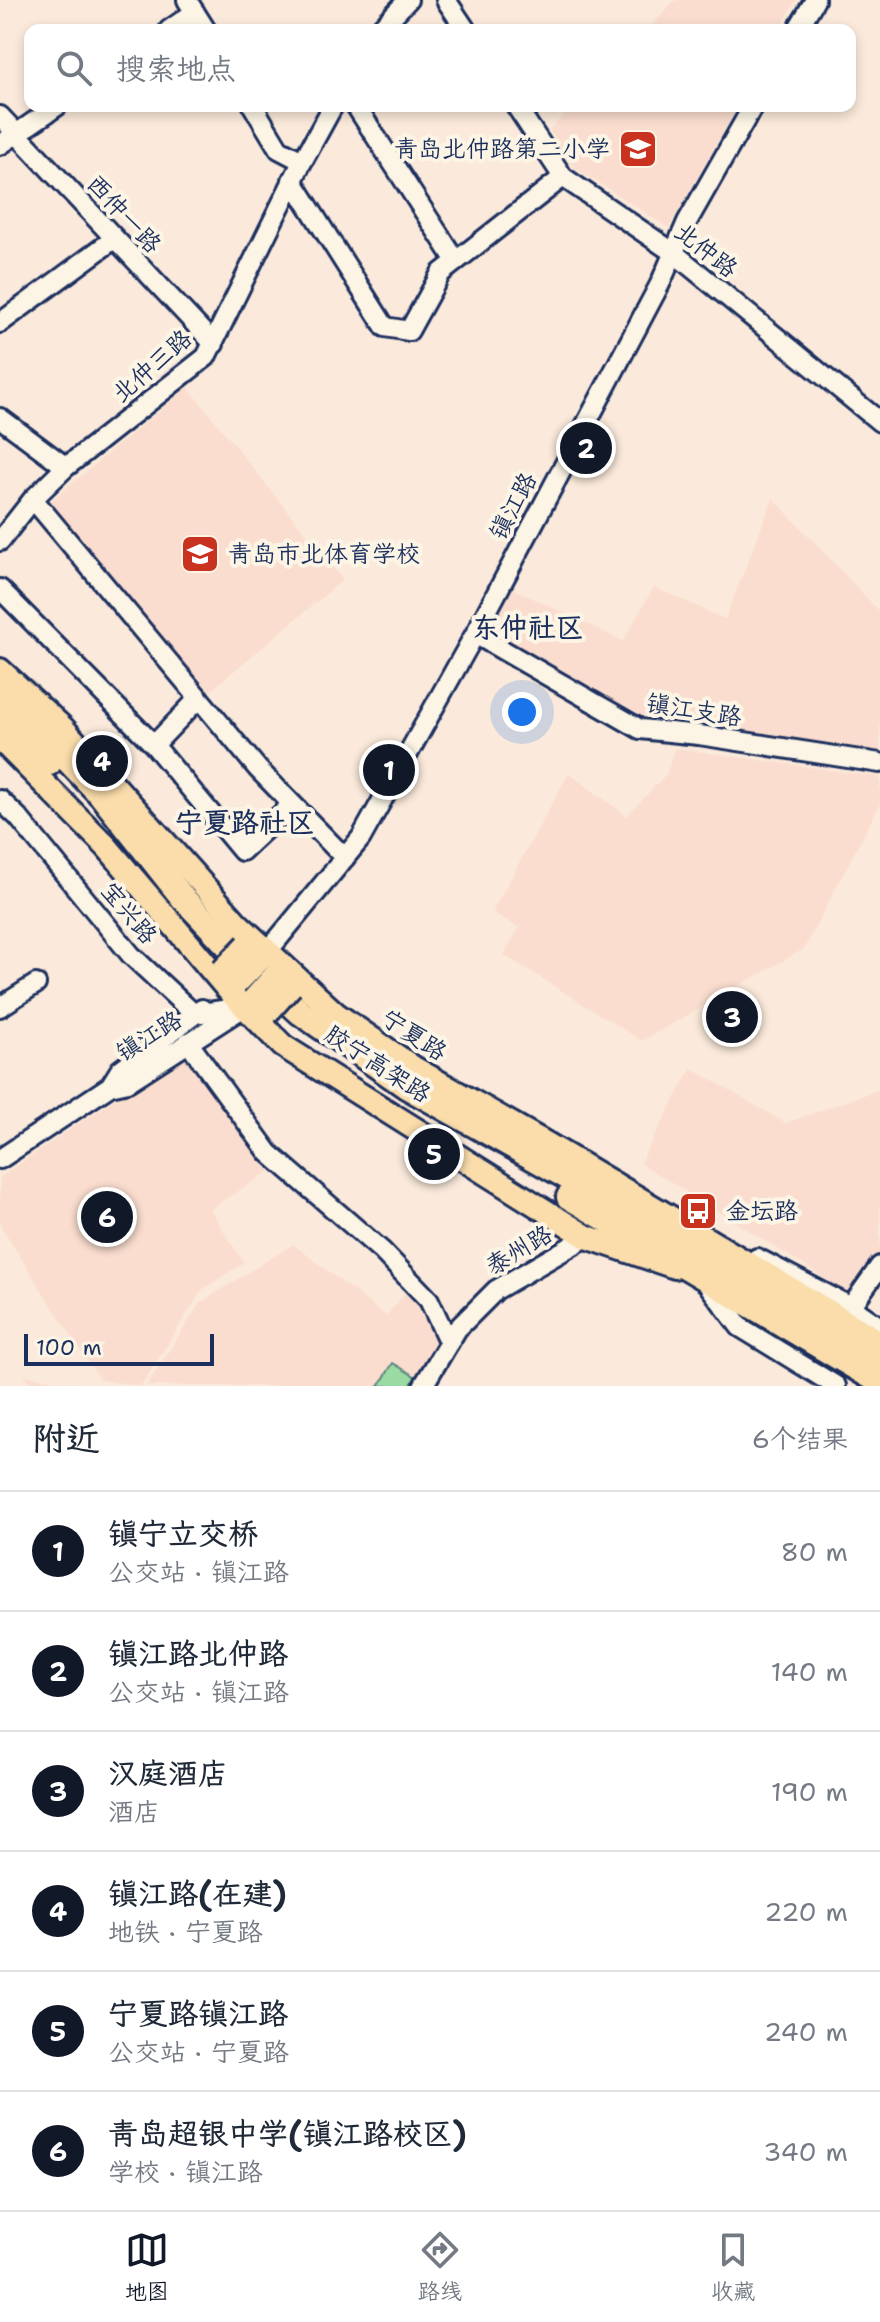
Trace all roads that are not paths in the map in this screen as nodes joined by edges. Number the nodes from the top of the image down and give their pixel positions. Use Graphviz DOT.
graph roads {
  1 [pos="408,0"];
  2 [pos="446,0"];
  3 [pos="815,0"];
  4 [pos="191,6"];
  5 [pos="174,24"];
  6 [pos="202,24"];
  7 [pos="385,24"];
  8 [pos="462,24"];
  9 [pos="801,24"];
  10 [pos="48,112"];
  11 [pos="257,112"];
  12 [pos="330,112"];
  13 [pos="360,112"];
  14 [pos="520,112"];
  15 [pos="750,112"];
  16 [pos="0,116"];
  17 [pos="16,133"];
  18 [pos="0,145"];
  19 [pos="302,161"];
  20 [pos="563,177"];
  21 [pos="292,180"];
  22 [pos="114,239"];
  23 [pos="674,253"];
  24 [pos="456,261"];
  25 [pos="0,323"];
  26 [pos="214,344"];
  27 [pos="0,418"];
  28 [pos="880,422"];
  29 [pos="66,467"];
  30 [pos="33,499"];
  31 [pos="0,541"];
  32 [pos="0,589"];
  33 [pos="475,634"];
  34 [pos="0,670"];
  35 [pos="0,689"];
  36 [pos="199,698"];
  37 [pos="0,714"];
  38 [pos="0,739"];
  39 [pos="154,745"];
  40 [pos="880,763"];
  41 [pos="0,800"];
  42 [pos="292,804"];
  43 [pos="345,858"];
  44 [pos="272,962"];
  45 [pos="36,984"];
  46 [pos="241,996"];
  47 [pos="0,1007"];
  48 [pos="194,1014"];
  49 [pos="188,1042"];
  50 [pos="110,1086"];
  51 [pos="0,1159"];
  52 [pos="587,1237"];
  53 [pos="717,1244"];
  54 [pos="880,1266"];
  55 [pos="702,1276"];
  56 [pos="851,1307"];
  57 [pos="880,1327"];
  58 [pos="880,1342"];
  59 [pos="449,1343"];
  60 [pos="880,1361"];
  61 [pos="433,1382"];
  62 [pos="880,1382"];
  63 [pos="836,1386"];
  1 -- 7 [label="street"];
  2 -- 8 [label="street"];
  3 -- 9 [label="street"];
  4 -- 5 [label="street"];
  4 -- 6 [label="street"];
  10 -- 17 [label="street"];
  11 -- 19 [label="street"];
  12 -- 19 [label="street, 北仲三路"];
  13 -- 24 [label="street"];
  14 -- 20 [label="street, 北仲路"];
  15 -- 23 [label="street, 镇江路"];
  16 -- 17 [label="street, 西仲一路"];
  17 -- 18 [label="street"];
  17 -- 22 [label="street, 西仲一路"];
  19 -- 21 [label="street, 北仲三路"];
  20 -- 23 [label="street, 北仲路"];
  20 -- 24 [label="street"];
  21 -- 24 [label="street"];
  21 -- 26 [label="street, 北仲三路"];
  22 -- 25 [label="street"];
  22 -- 26 [label="street, 西仲一路"];
  23 -- 28 [label="street, 北仲路"];
  23 -- 33 [label="street, 镇江路"];
  26 -- 29 [label="street, 北仲三路"];
  27 -- 29 [label="street"];
  29 -- 30 [label="street, 北仲三路"];
  30 -- 31 [label="street, 北仲三路"];
  30 -- 36 [label="street"];
  32 -- 39 [label="street"];
  33 -- 40 [label="street, 镇江支路"];
  33 -- 43 [label="street, 镇江路"];
  34 -- 44 [label="main road, 宁夏路"];
  35 -- 60 [label="highway, 胶宁高架路"];
  36 -- 39 [label="street"];
  36 -- 42 [label="street"];
  37 -- 55 [label="highway, 胶宁高架路"];
  38 -- 46 [label="main road"];
  39 -- 42 [label="street"];
  41 -- 48 [label="street, 宝兴路"];
  42 -- 43 [label="street"];
  43 -- 44 [label="street, 镇江路"];
  44 -- 46 [label="main road, 镇江路, bridge"];
  44 -- 46 [label="main road, bridge"];
  44 -- 53 [label="main road, 宁夏路"];
  45 -- 47 [label="street"];
  46 -- 48 [label="street, 镇江路"];
  46 -- 49 [label="street, 镇江路"];
  46 -- 52 [label="main road"];
  48 -- 50 [label="street, 镇江路"];
  49 -- 50 [label="street, 镇江路"];
  49 -- 59 [label="street"];
  50 -- 51 [label="street, 镇江路"];
  52 -- 55 [label="main road"];
  52 -- 59 [label="street, 泰州路"];
  53 -- 56 [label="street"];
  53 -- 58 [label="main road, 宁夏路"];
  54 -- 56 [label="street"];
  55 -- 62 [label="highway, 胶宁高架路"];
  55 -- 63 [label="street"];
  56 -- 57 [label="street"];
  59 -- 61 [label="street, 泰州路"];
}
